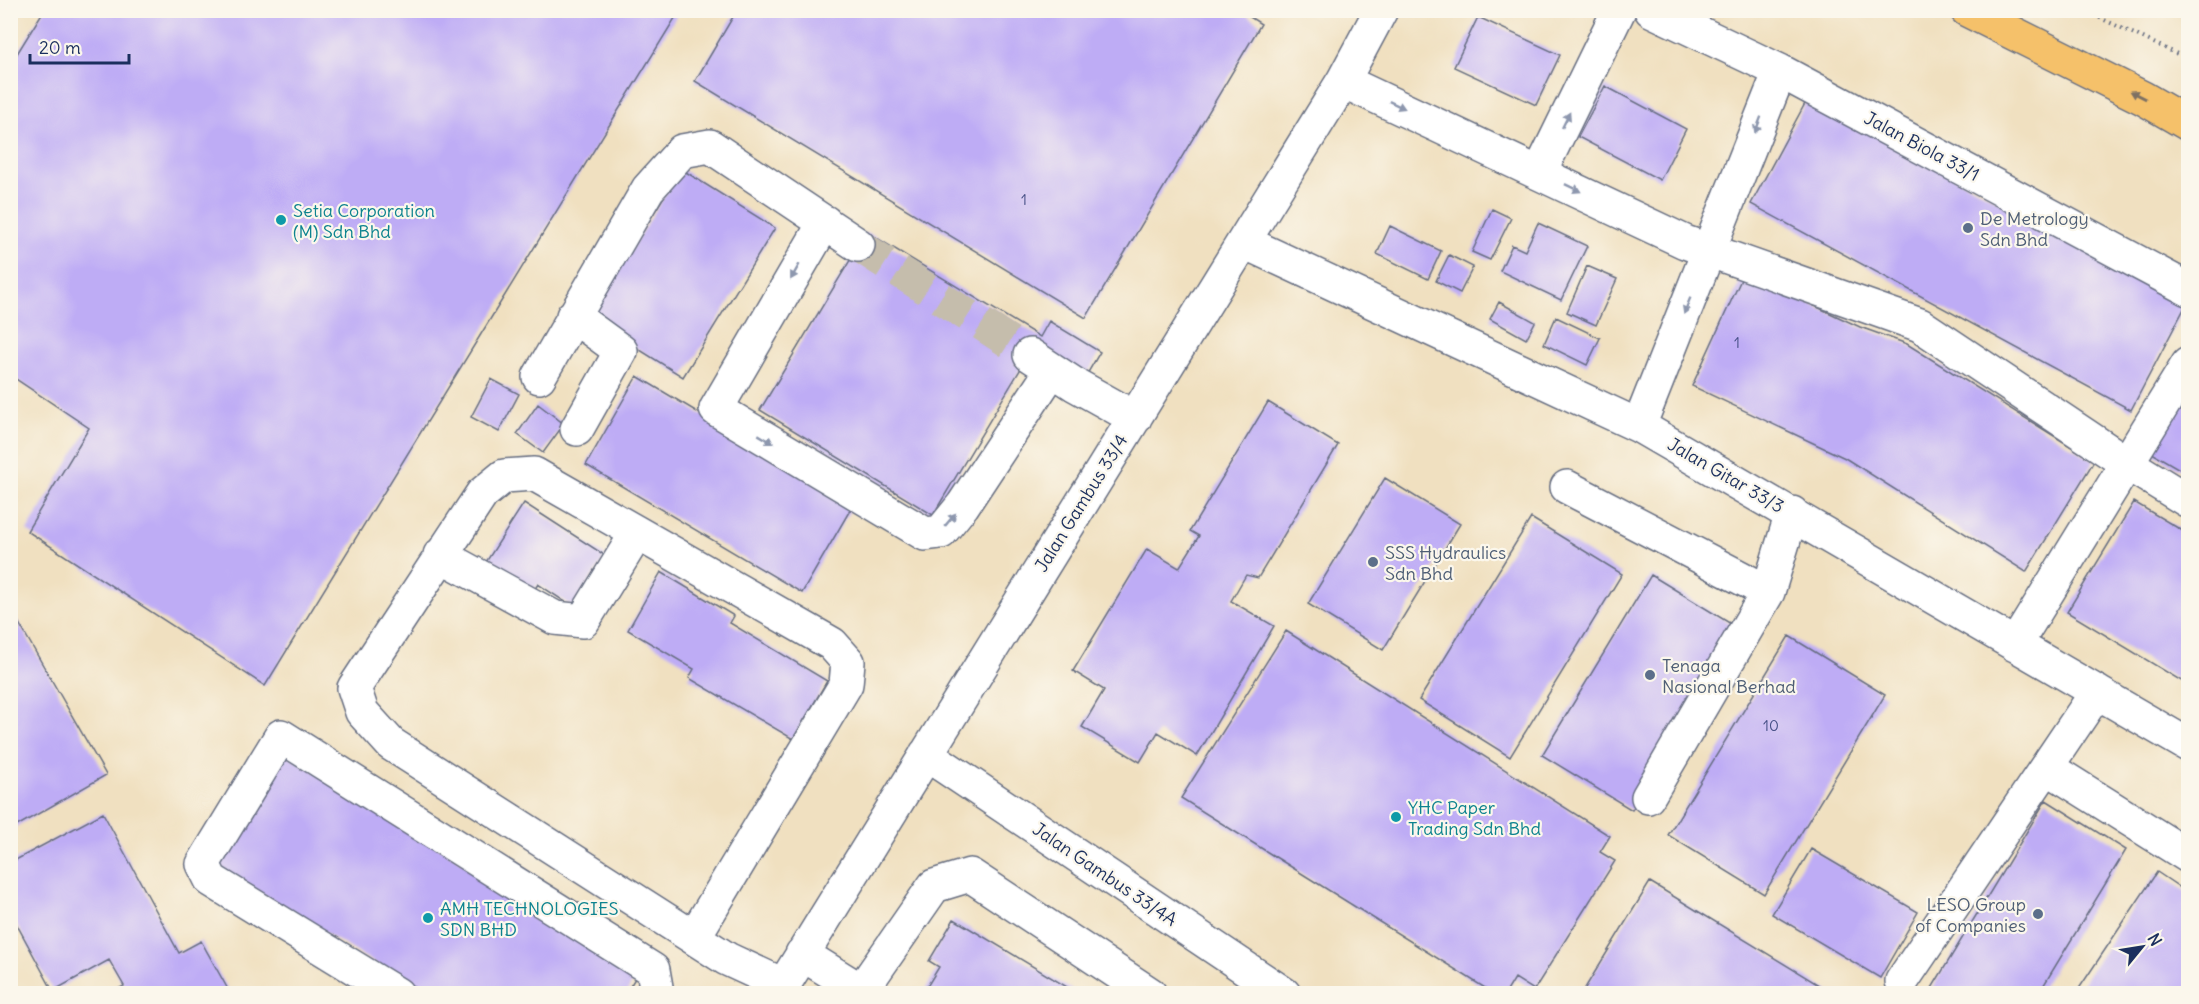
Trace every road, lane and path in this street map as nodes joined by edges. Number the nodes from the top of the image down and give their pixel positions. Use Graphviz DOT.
graph roads {
  1 [pos="1381,10"];
  2 [pos="1619,10"];
  3 [pos="1651,10"];
  4 [pos="1967,10"];
  5 [pos="2083,10"];
  6 [pos="2188,60"];
  7 [pos="1780,70"];
  8 [pos="1343,81"];
  9 [pos="2188,124"];
  10 [pos="1540,172"];
  11 [pos="825,222"];
  12 [pos="1244,242"];
  13 [pos="858,245"];
  14 [pos="1708,251"];
  15 [pos="2188,289"];
  16 [pos="573,316"];
  17 [pos="2188,364"];
  18 [pos="539,377"];
  19 [pos="1135,418"];
  20 [pos="1639,426"];
  21 [pos="577,429"];
  22 [pos="2127,464"];
  23 [pos="1567,487"];
  24 [pos="2188,501"];
  25 [pos="1792,513"];
  26 [pos="638,533"];
  27 [pos="440,555"];
  28 [pos="1768,592"];
  29 [pos="2015,645"];
  30 [pos="2097,692"];
  31 [pos="2188,746"];
  32 [pos="926,754"];
  33 [pos="2048,768"];
  34 [pos="1648,797"];
  35 [pos="2188,856"];
  36 [pos="694,937"];
  37 [pos="802,954"];
  38 [pos="1902,981"];
  39 [pos="780,989"];
  40 [pos="860,992"];
  41 [pos="397,993"];
  42 [pos="652,993"];
  43 [pos="1150,993"];
  44 [pos="1284,993"];
  1 -- 8 [label="street, Jalan Gambus 33/4"];
  10 -- 2 [label="street, one-way"];
  3 -- 7 [label="street, Jalan Biola 33/1"];
  9 -- 4 [label="main road, one-way"];
  5 -- 6 [label="path"];
  7 -- 14 [label="street, one-way"];
  7 -- 15 [label="street, Jalan Biola 33/1"];
  8 -- 10 [label="street, one-way"];
  8 -- 12 [label="street, Jalan Gambus 33/4"];
  10 -- 14 [label="street, one-way"];
  11 -- 13 [label="street"];
  11 -- 16 [label="street"];
  11 -- 19 [label="street, one-way"];
  12 -- 19 [label="street, Jalan Gambus 33/4"];
  12 -- 20 [label="street, Jalan Gitar 33/3"];
  14 -- 20 [label="street, one-way"];
  14 -- 22 [label="street"];
  16 -- 18 [label="street"];
  16 -- 21 [label="street"];
  17 -- 22 [label="street"];
  19 -- 32 [label="street, Jalan Gambus 33/4"];
  20 -- 25 [label="street, Jalan Gitar 33/3"];
  22 -- 24 [label="street"];
  22 -- 29 [label="street"];
  23 -- 28 [label="street"];
  25 -- 28 [label="street"];
  25 -- 29 [label="street, Jalan Gitar 33/3"];
  26 -- 27 [label="street"];
  26 -- 27 [label="street"];
  26 -- 36 [label="street"];
  27 -- 36 [label="street"];
  28 -- 34 [label="street"];
  29 -- 30 [label="street, Jalan Gitar 33/3"];
  30 -- 31 [label="street, Jalan Gitar 33/3"];
  30 -- 33 [label="street"];
  32 -- 37 [label="street, Jalan Gambus 33/4"];
  32 -- 44 [label="street, Jalan Gambus 33/4A"];
  33 -- 35 [label="street"];
  33 -- 38 [label="street"];
  36 -- 39 [label="street"];
  37 -- 39 [label="street, Jalan Gambus 33/4"];
  37 -- 40 [label="street"];
  40 -- 43 [label="street"];
  41 -- 42 [label="street"];
}
